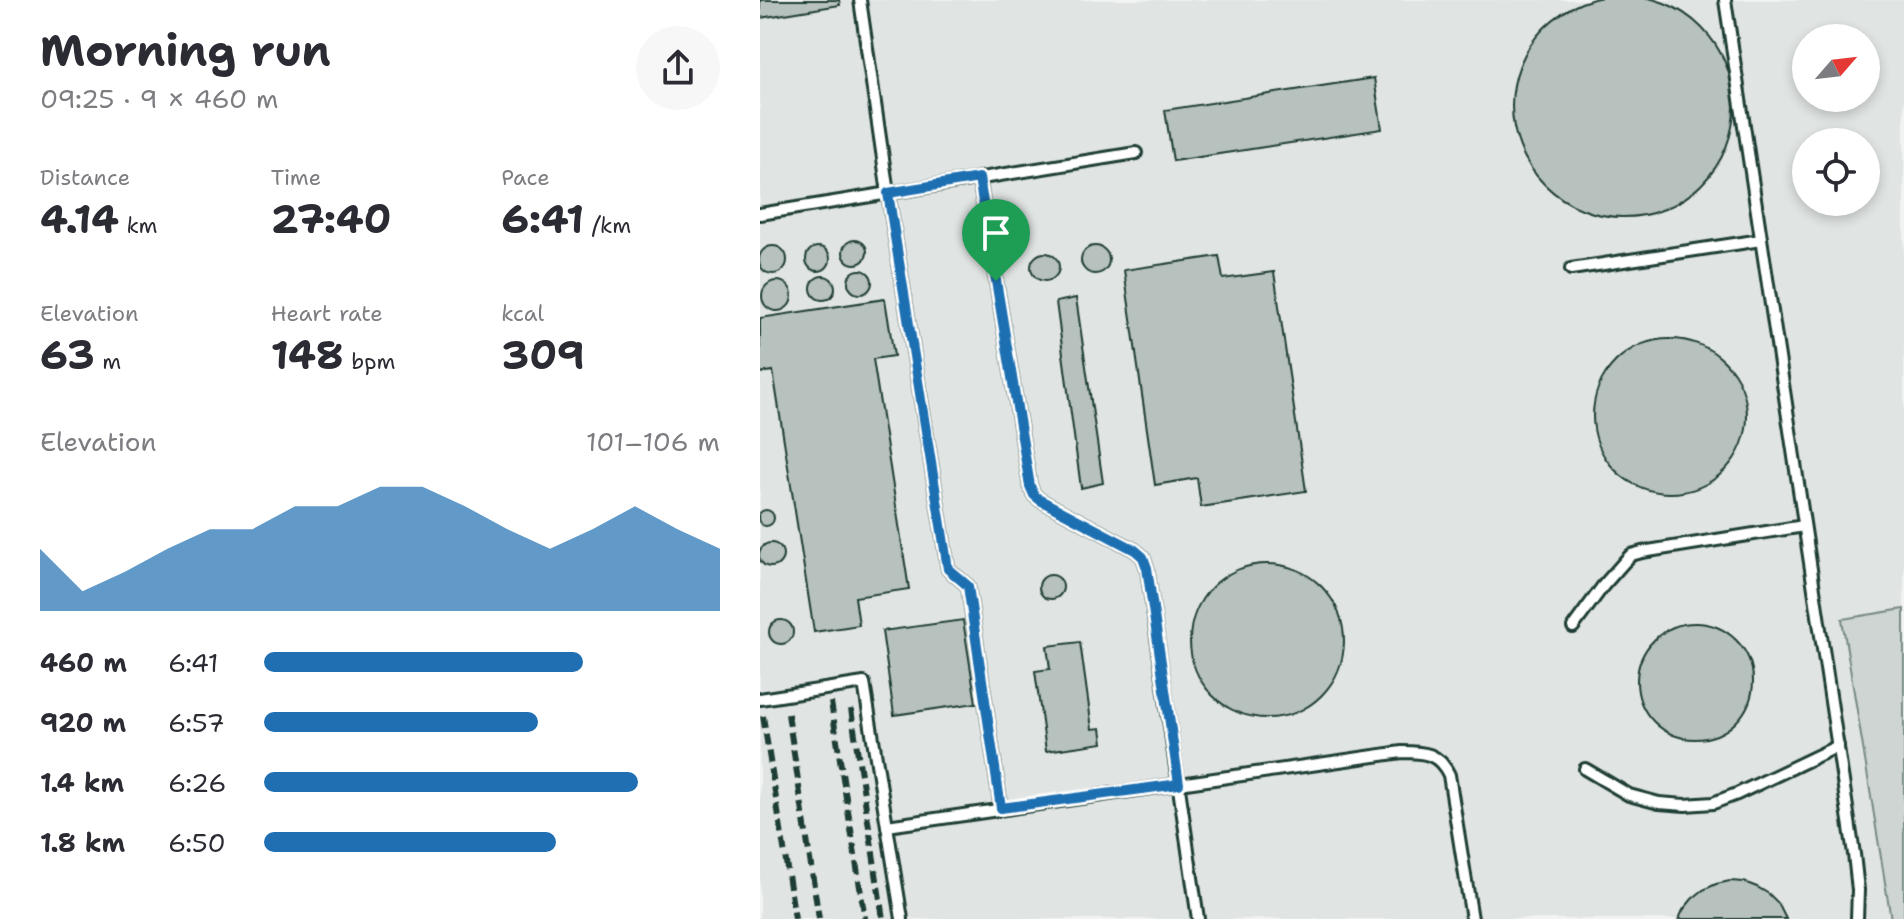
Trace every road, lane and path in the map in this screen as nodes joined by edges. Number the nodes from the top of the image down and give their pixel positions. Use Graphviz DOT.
graph roads {
  1 [pos="860,0"];
  2 [pos="1725,0"];
  3 [pos="1136,153"];
  4 [pos="979,178"];
  5 [pos="888,193"];
  6 [pos="760,214"];
  7 [pos="1761,240"];
  8 [pos="1571,269"];
  9 [pos="1804,526"];
  10 [pos="1573,627"];
  11 [pos="760,699"];
  12 [pos="1838,746"];
  13 [pos="1585,769"];
  14 [pos="1179,784"];
  15 [pos="1001,808"];
  16 [pos="887,826"];
  17 [pos="902,919"];
  18 [pos="1198,919"];
  19 [pos="1472,919"];
  20 [pos="1857,919"];
  1 -- 5 [label="lane"];
  2 -- 7 [label="lane"];
  3 -- 4 [label="lane"];
  4 -- 5 [label="lane"];
  4 -- 14 [label="lane"];
  5 -- 6 [label="lane"];
  5 -- 15 [label="lane"];
  7 -- 8 [label="lane"];
  7 -- 9 [label="lane"];
  9 -- 10 [label="lane"];
  9 -- 12 [label="lane"];
  11 -- 16 [label="lane"];
  12 -- 13 [label="lane"];
  12 -- 20 [label="lane"];
  14 -- 15 [label="lane"];
  14 -- 18 [label="lane"];
  14 -- 19 [label="lane"];
  15 -- 16 [label="lane"];
  16 -- 17 [label="lane"];
}
